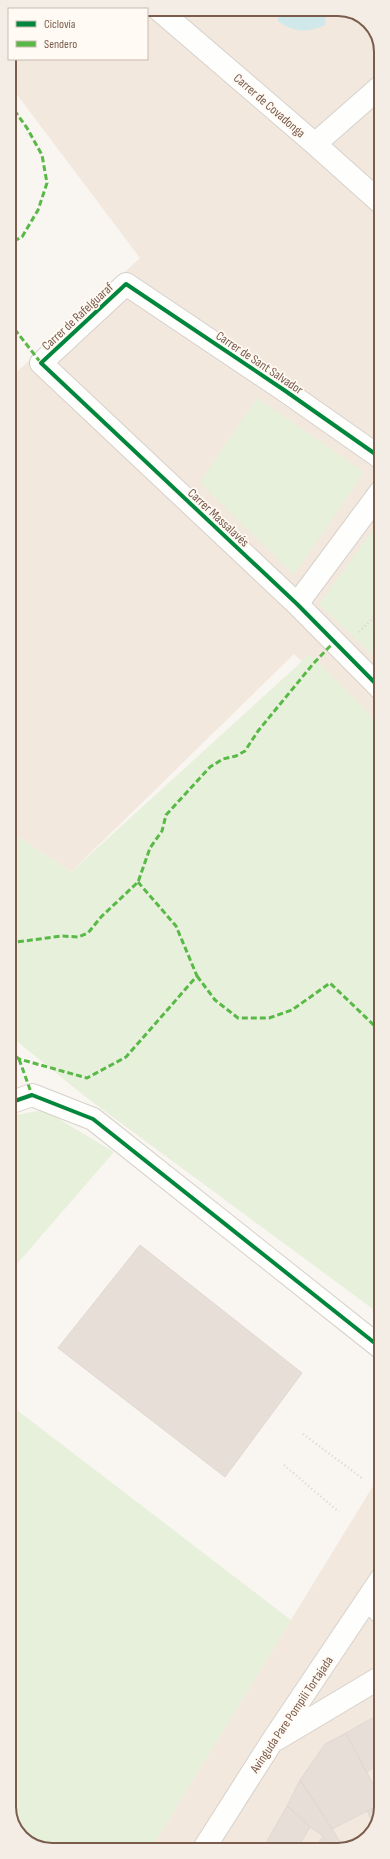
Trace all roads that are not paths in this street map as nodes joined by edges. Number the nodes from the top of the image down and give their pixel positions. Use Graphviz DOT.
graph roads {
  1 [pos="166,16"];
  2 [pos="374,92"];
  3 [pos="315,144"];
  4 [pos="374,197"];
  5 [pos="126,284"];
  6 [pos="41,363"];
  7 [pos="374,453"];
  8 [pos="374,500"];
  9 [pos="297,604"];
  10 [pos="374,682"];
  11 [pos="16,1101"];
  12 [pos="374,1342"];
  13 [pos="374,1607"];
  14 [pos="374,1681"];
  15 [pos="271,1743"];
  16 [pos="207,1843"];
  1 -- 3 [label="street, Carrer de Covadonga"];
  2 -- 3 [label="street"];
  3 -- 4 [label="street, Carrer de Covadonga"];
  5 -- 6 [label="street, Carrer de Rafelguaraf"];
  5 -- 7 [label="street, Carrer de Sant Salvador"];
  6 -- 9 [label="street, Carrer Massalavés"];
  8 -- 9 [label="street"];
  9 -- 10 [label="street, Carrer Massalavés"];
  11 -- 12 [label="street"];
  13 -- 15 [label="street, Avinguda Pare Pompili Tortajada"];
  14 -- 15 [label="street"];
  15 -- 16 [label="street, Avinguda Pare Pompili Tortajada"];
}
